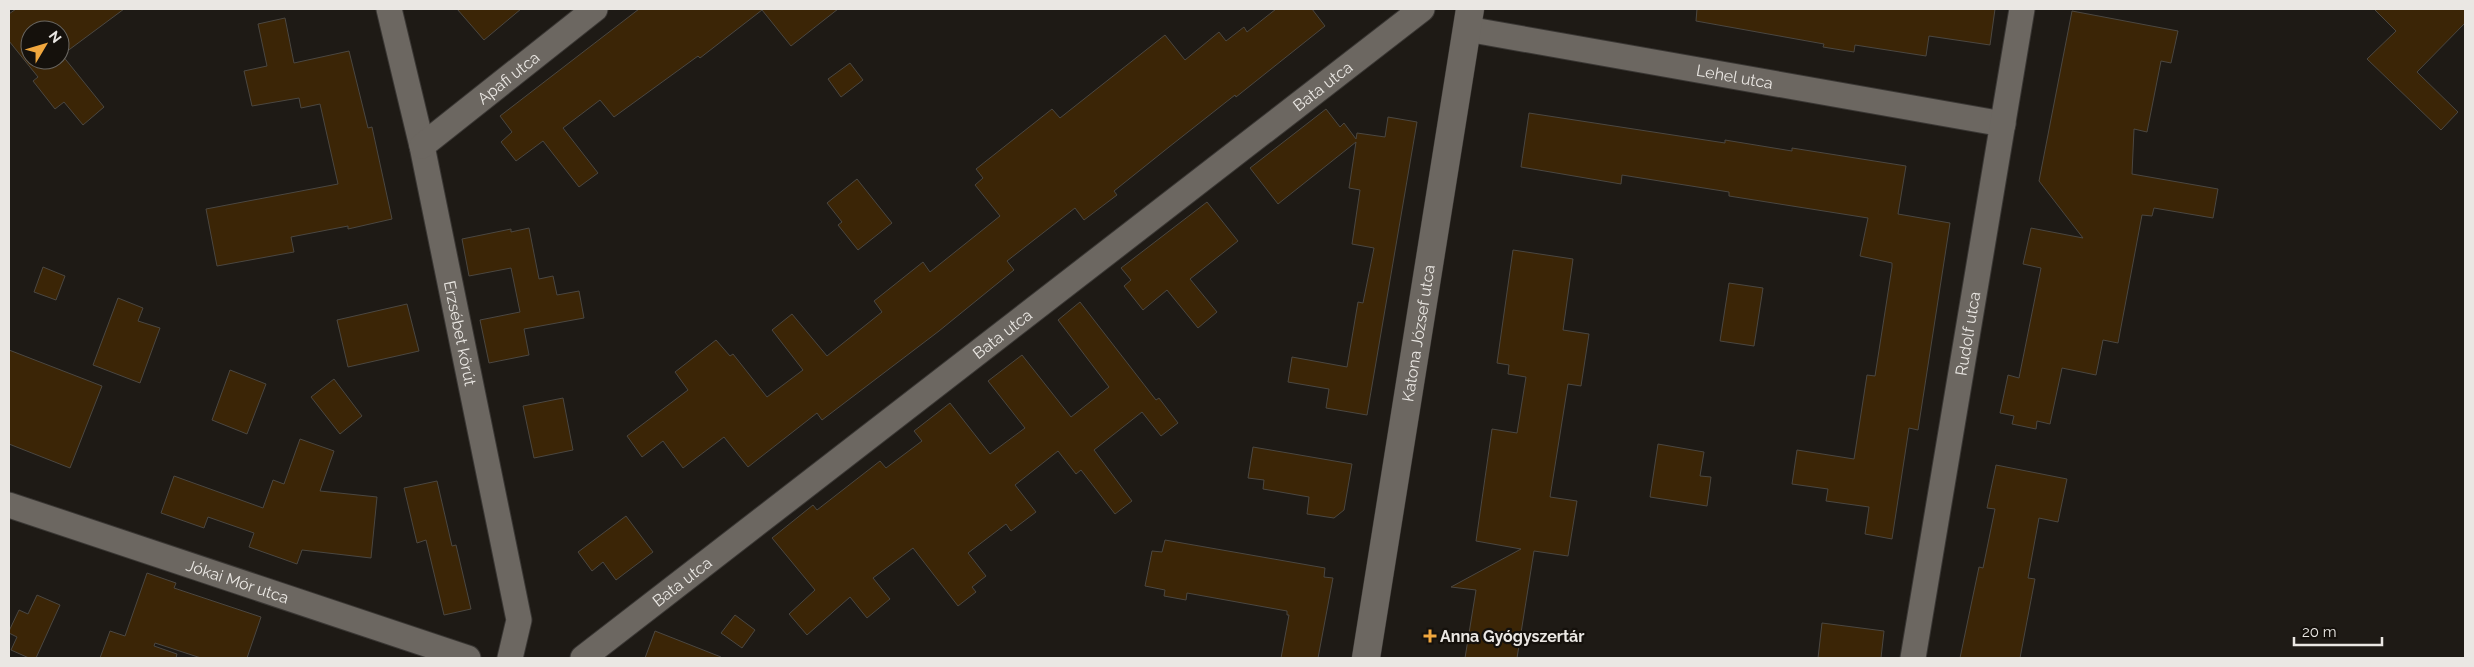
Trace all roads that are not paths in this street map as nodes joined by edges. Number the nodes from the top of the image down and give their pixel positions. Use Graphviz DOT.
graph roads {
  1 [pos="389,9"];
  2 [pos="595,9"];
  3 [pos="1422,9"];
  4 [pos="2022,9"];
  5 [pos="1468,19"];
  6 [pos="2003,124"];
  7 [pos="422,146"];
  8 [pos="9,505"];
  9 [pos="468,658"];
  10 [pos="510,658"];
  11 [pos="583,658"];
  12 [pos="1366,658"];
  13 [pos="1913,658"];
  1 -- 7 [label="street, Erzsébet körút"];
  2 -- 7 [label="street, Apafi utca"];
  3 -- 11 [label="street, Bata utca"];
  4 -- 6 [label="street, Rudolf utca"];
  5 -- 6 [label="street, Lehel utca"];
  5 -- 12 [label="main road, Katona József utca"];
  6 -- 13 [label="street, Rudolf utca"];
  7 -- 10 [label="street, Erzsébet körút"];
  8 -- 9 [label="street, Jókai Mór utca"];
}
